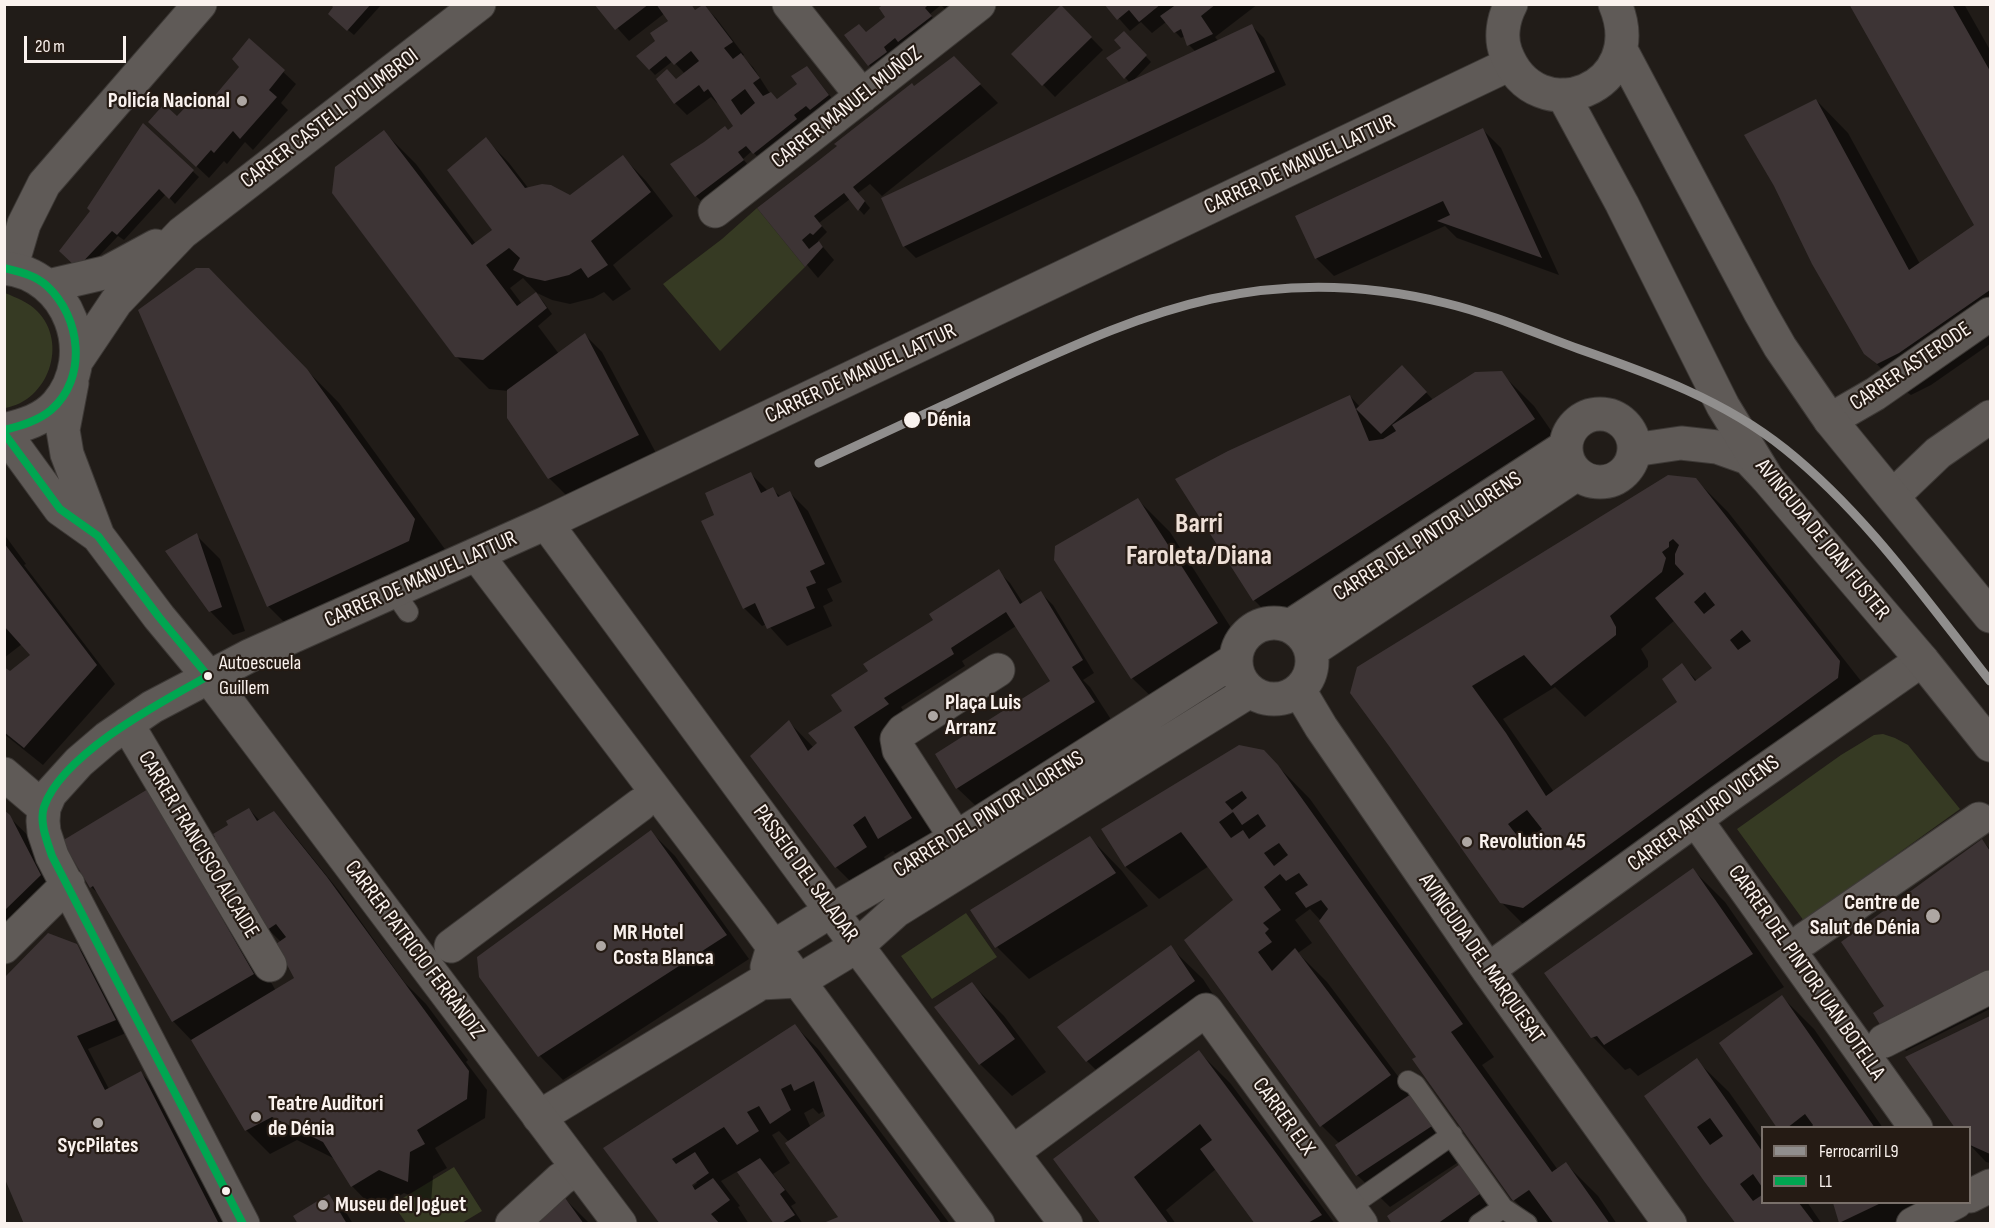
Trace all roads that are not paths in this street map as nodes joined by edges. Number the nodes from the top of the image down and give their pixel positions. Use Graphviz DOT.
graph roads {
  1 [pos="200,4"];
  2 [pos="479,4"];
  3 [pos="789,4"];
  4 [pos="979,4"];
  5 [pos="1615,4"];
  6 [pos="1510,5"];
  7 [pos="1621,50"];
  8 [pos="1510,64"];
  9 [pos="1563,95"];
  10 [pos="862,96"];
  11 [pos="715,211"];
  12 [pos="182,233"];
  13 [pos="8,268"];
  14 [pos="48,286"];
  15 [pos="1990,314"];
  16 [pos="75,369"];
  17 [pos="1990,417"];
  18 [pos="1830,420"];
  19 [pos="4,431"];
  20 [pos="1635,448"];
  21 [pos="1571,461"];
  22 [pos="1767,478"];
  23 [pos="1893,496"];
  24 [pos="546,523"];
  25 [pos="98,536"];
  26 [pos="477,555"];
  27 [pos="1990,616"];
  28 [pos="1290,626"];
  29 [pos="1311,651"];
  30 [pos="1235,660"];
  31 [pos="1922,660"];
  32 [pos="998,670"];
  33 [pos="208,676"];
  34 [pos="1299,690"];
  35 [pos="1250,691"];
  36 [pos="127,724"];
  37 [pos="1990,746"];
  38 [pos="4,774"];
  39 [pos="640,805"];
  40 [pos="44,808"];
  41 [pos="1979,819"];
  42 [pos="1696,820"];
  43 [pos="956,838"];
  44 [pos="68,884"];
  45 [pos="831,911"];
  46 [pos="1805,939"];
  47 [pos="451,946"];
  48 [pos="857,946"];
  49 [pos="4,947"];
  50 [pos="773,947"];
  51 [pos="270,965"];
  52 [pos="1488,970"];
  53 [pos="799,981"];
  54 [pos="761,983"];
  55 [pos="1990,987"];
  56 [pos="1884,1041"];
  57 [pos="1408,1081"];
  58 [pos="539,1117"];
  59 [pos="1915,1126"];
  60 [pos="1452,1135"];
  61 [pos="1013,1152"];
  62 [pos="569,1174"];
  63 [pos="1990,1186"];
  64 [pos="1971,1196"];
  65 [pos="1954,1204"];
  66 [pos="1503,1208"];
  67 [pos="1355,1215"];
  68 [pos="243,1224"];
  69 [pos="512,1224"];
  70 [pos="620,1224"];
  71 [pos="978,1224"];
  72 [pos="1066,1224"];
  73 [pos="1479,1224"];
  74 [pos="1527,1224"];
  75 [pos="1670,1224"];
  76 [pos="1913,1224"];
  1 -- 13 [label="street"];
  2 -- 12 [label="street, CARRER CASTELL D'OLIMBROI"];
  3 -- 10 [label="street"];
  4 -- 10 [label="street, CARRER MANUEL MUÑOZ"];
  5 -- 7 [label="street"];
  6 -- 8 [label="street"];
  7 -- 9 [label="street"];
  7 -- 18 [label="street"];
  8 -- 9 [label="street"];
  8 -- 24 [label="street, CARRER DE MANUEL LATTUR"];
  9 -- 22 [label="street, AVINGUDA DE JOAN FUSTER"];
  10 -- 11 [label="street, CARRER MANUEL MUÑOZ"];
  12 -- 14 [label="street, CARRER CASTELL D'OLIMBROI"];
  12 -- 16 [label="street, CARRER CASTELL D'OLIMBROI"];
  13 -- 14 [label="street"];
  14 -- 16 [label="street"];
  15 -- 18 [label="street, CARRER ASTERODE"];
  16 -- 19 [label="street, CARRER CASTELL D'OLIMBROI"];
  16 -- 25 [label="street"];
  17 -- 23 [label="street"];
  18 -- 23 [label="street"];
  19 -- 25 [label="street"];
  20 -- 21 [label="street"];
  20 -- 21 [label="street"];
  20 -- 22 [label="street"];
  21 -- 28 [label="street, CARRER DEL PINTOR LLORENS"];
  21 -- 29 [label="street, CARRER DEL PINTOR LLORENS"];
  22 -- 31 [label="street, AVINGUDA DE JOAN FUSTER"];
  23 -- 27 [label="street"];
  24 -- 26 [label="street, CARRER DE MANUEL LATTUR"];
  24 -- 45 [label="street, PASSEIG DEL SALADAR"];
  25 -- 33 [label="street, CARRER PATRICIO FERRÀNDIZ"];
  26 -- 33 [label="street, CARRER DE MANUEL LATTUR"];
  26 -- 50 [label="street"];
  28 -- 29 [label="street"];
  28 -- 30 [label="street"];
  29 -- 34 [label="street"];
  30 -- 35 [label="street"];
  30 -- 43 [label="street, CARRER DEL PINTOR LLORENS"];
  31 -- 37 [label="street, AVINGUDA DE JOAN FUSTER"];
  31 -- 42 [label="street, CARRER ARTURO VICENS"];
  32 -- 43 [label="street"];
  33 -- 36 [label="street, CARRER DE MANUEL LATTUR"];
  33 -- 58 [label="street, CARRER PATRICIO FERRÀNDIZ"];
  34 -- 35 [label="street"];
  34 -- 52 [label="street, AVINGUDA DEL MARQUESAT"];
  35 -- 48 [label="street, CARRER DEL PINTOR LLORENS"];
  36 -- 40 [label="street, CARRER DE MANUEL LATTUR"];
  36 -- 51 [label="street, CARRER FRANCISCO ALCAIDE"];
  38 -- 40 [label="street"];
  39 -- 47 [label="street"];
  40 -- 44 [label="street"];
  41 -- 46 [label="street"];
  42 -- 52 [label="street, CARRER ARTURO VICENS"];
  42 -- 59 [label="street, CARRER DEL PINTOR JUAN BOTELLA"];
  43 -- 45 [label="street, CARRER DEL PINTOR LLORENS"];
  44 -- 49 [label="street"];
  44 -- 68 [label="street"];
  45 -- 48 [label="street, PASSEIG DEL SALADAR"];
  45 -- 50 [label="street, CARRER DEL PINTOR LLORENS"];
  48 -- 53 [label="street, CARRER DEL PINTOR LLORENS"];
  48 -- 61 [label="street, PASSEIG DEL SALADAR"];
  50 -- 53 [label="street"];
  50 -- 54 [label="street"];
  52 -- 75 [label="street, AVINGUDA DEL MARQUESAT"];
  53 -- 54 [label="street, CARRER DEL PINTOR LLORENS"];
  53 -- 71 [label="street"];
  54 -- 58 [label="street, CARRER DEL PINTOR LLORENS"];
  55 -- 56 [label="street"];
  57 -- 60 [label="lane"];
  58 -- 70 [label="street, CARRER PATRICIO FERRÀNDIZ"];
  60 -- 66 [label="lane"];
  60 -- 67 [label="lane"];
  61 -- 67 [label="street, CARRER ELX"];
  61 -- 72 [label="street, PASSEIG DEL SALADAR"];
  62 -- 69 [label="street"];
  63 -- 64 [label="street"];
  65 -- 76 [label="street"];
  66 -- 73 [label="lane"];
  66 -- 74 [label="lane"];
}
